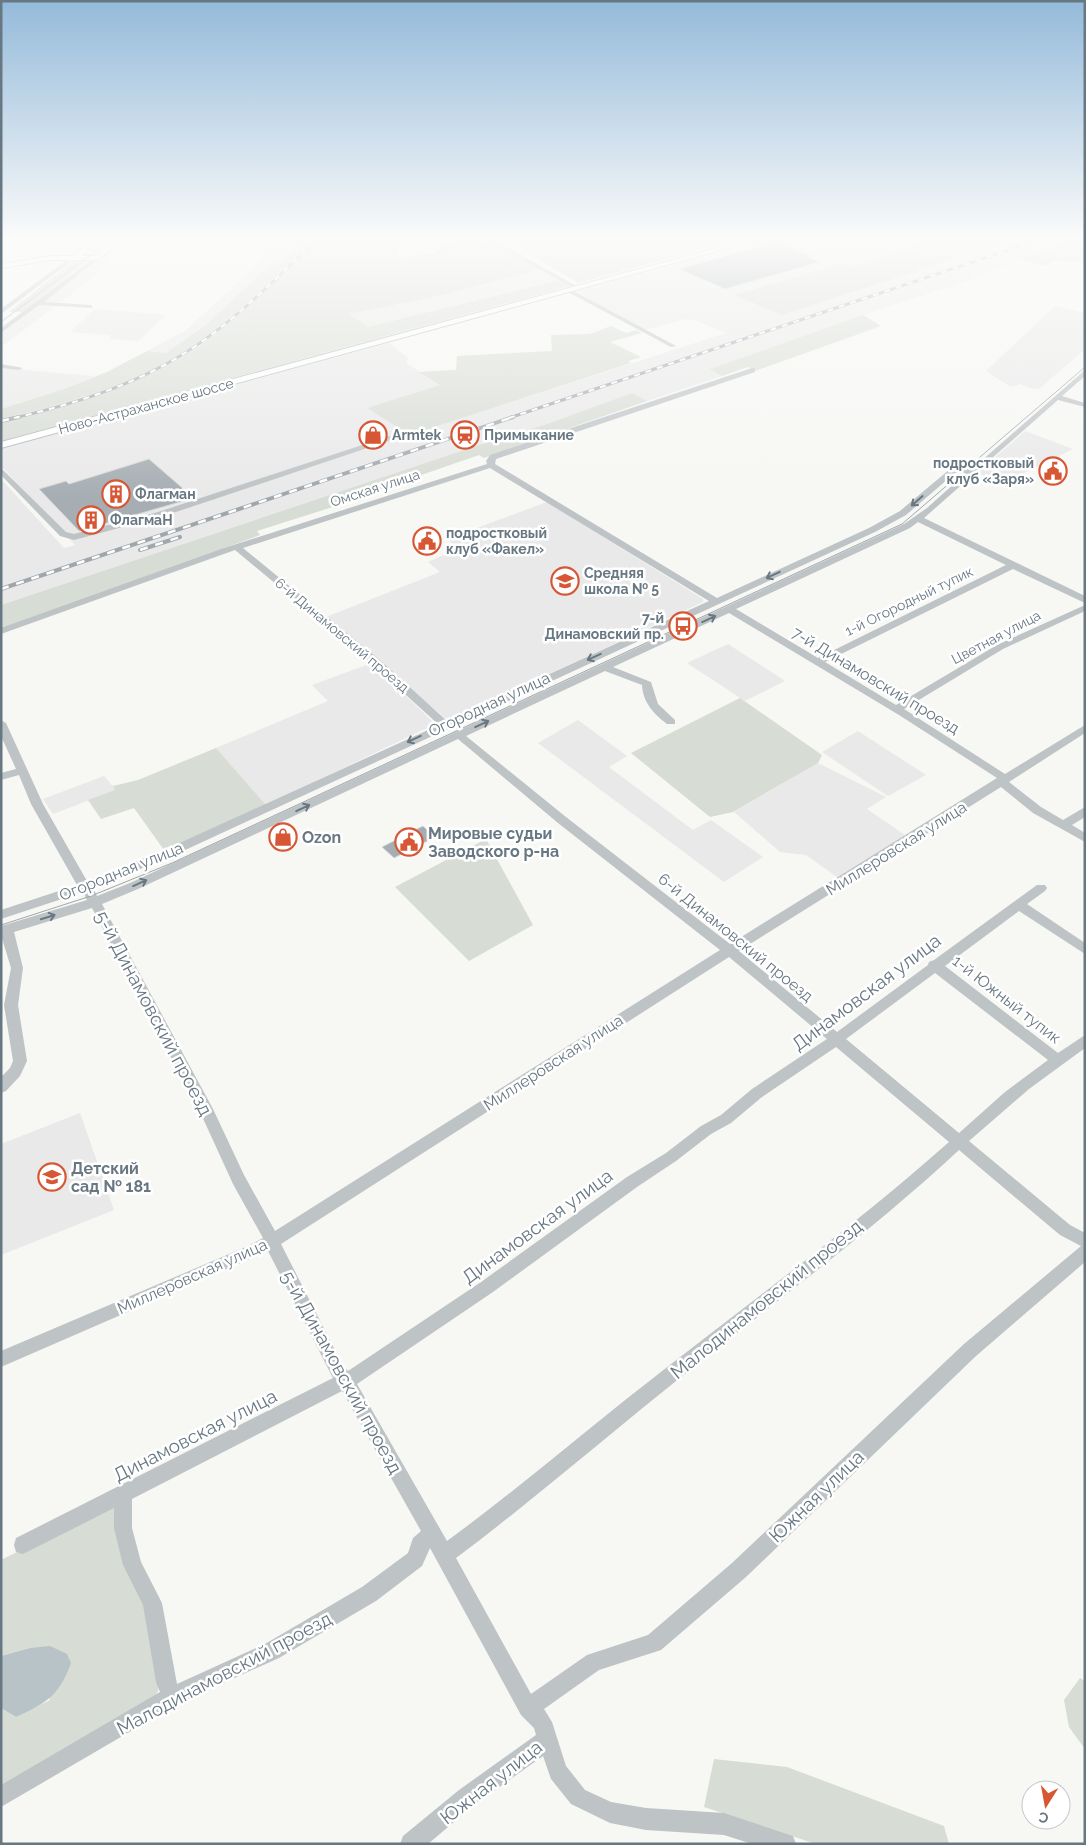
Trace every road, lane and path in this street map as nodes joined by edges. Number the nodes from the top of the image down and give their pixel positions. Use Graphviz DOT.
graph roads {
  1 [pos="436,326"];
  2 [pos="636,326"];
  3 [pos="672,346"];
  4 [pos="1,366"];
  5 [pos="19,368"];
  6 [pos="752,370"];
  7 [pos="1085,372"];
  8 [pos="1057,397"];
  9 [pos="1085,405"];
  10 [pos="405,434"];
  11 [pos="1,445"];
  12 [pos="491,464"];
  13 [pos="1,470"];
  14 [pos="972,471"];
  15 [pos="918,519"];
  16 [pos="237,547"];
  17 [pos="1014,566"];
  18 [pos="1085,600"];
  19 [pos="716,602"];
  20 [pos="1085,608"];
  21 [pos="729,609"];
  22 [pos="1,631"];
  23 [pos="817,662"];
  24 [pos="606,667"];
  25 [pos="896,709"];
  26 [pos="671,722"];
  27 [pos="1,724"];
  28 [pos="445,725"];
  29 [pos="1085,728"];
  30 [pos="459,735"];
  31 [pos="23,770"];
  32 [pos="1,777"];
  33 [pos="1004,780"];
  34 [pos="1085,811"];
  35 [pos="1064,825"];
  36 [pos="1085,838"];
  37 [pos="85,887"];
  38 [pos="1041,888"];
  39 [pos="94,902"];
  40 [pos="1019,904"];
  41 [pos="1,915"];
  42 [pos="4,930"];
  43 [pos="1085,949"];
  44 [pos="729,952"];
  45 [pos="934,965"];
  46 [pos="6,1006"];
  47 [pos="834,1040"];
  48 [pos="1085,1040"];
  49 [pos="1060,1061"];
  50 [pos="1,1087"];
  51 [pos="960,1142"];
  52 [pos="272,1241"];
  53 [pos="1085,1241"];
  54 [pos="1085,1252"];
  55 [pos="1,1359"];
  56 [pos="346,1381"];
  57 [pos="123,1493"];
  58 [pos="432,1533"];
  59 [pos="23,1545"];
  60 [pos="444,1555"];
  61 [pos="172,1696"];
  62 [pos="528,1708"];
  63 [pos="548,1738"];
  64 [pos="1,1797"];
  65 [pos="411,1844"];
  66 [pos="785,1844"];
  1 -- 11 [label="main road, Ново-Астраханское шоссе"];
  2 -- 3 [label="street"];
  4 -- 5 [label="street"];
  6 -- 12 [label="street, Омская улица"];
  7 -- 8 [label="street, Огородная улица"];
  8 -- 9 [label="street"];
  8 -- 14 [label="street, Огородная улица"];
  10 -- 13 [label="street"];
  12 -- 16 [label="street, Омская улица"];
  12 -- 19 [label="street"];
  14 -- 15 [label="street, Огородная улица"];
  14 -- 19 [label="street, Огородная улица, one-way"];
  15 -- 17 [label="street"];
  15 -- 21 [label="street, Огородная улица"];
  16 -- 22 [label="street, Омская улица"];
  16 -- 28 [label="street, 6-й Динамовский проезд"];
  17 -- 18 [label="street"];
  17 -- 23 [label="street, 1-й Огородный тупик"];
  19 -- 28 [label="street, Огородная улица, one-way"];
  20 -- 25 [label="street, Цветная улица"];
  21 -- 23 [label="street, 7-й Динамовский проезд"];
  24 -- 21 [label="street, Огородная улица, one-way"];
  23 -- 25 [label="street, 7-й Динамовский проезд"];
  24 -- 26 [label="street"];
  30 -- 24 [label="street, Огородная улица, one-way"];
  25 -- 33 [label="street, 7-й Динамовский проезд"];
  27 -- 31 [label="street, 5-й Динамовский проезд"];
  28 -- 37 [label="street, Огородная улица, one-way"];
  29 -- 33 [label="street, Миллеровская улица"];
  39 -- 30 [label="street, Огородная улица, one-way"];
  30 -- 44 [label="street, 6-й Динамовский проезд"];
  31 -- 32 [label="street"];
  31 -- 37 [label="street, 5-й Динамовский проезд"];
  33 -- 35 [label="street, 7-й Динамовский проезд"];
  33 -- 44 [label="street, Миллеровская улица"];
  34 -- 35 [label="street"];
  35 -- 36 [label="street, 7-й Динамовский проезд"];
  37 -- 39 [label="street, 5-й Динамовский проезд"];
  37 -- 41 [label="street, Огородная улица"];
  38 -- 40 [label="street, Динамовская улица"];
  42 -- 39 [label="street, Огородная улица, one-way"];
  39 -- 52 [label="street, 5-й Динамовский проезд"];
  40 -- 43 [label="street"];
  40 -- 45 [label="street, Динамовская улица"];
  42 -- 46 [label="street"];
  44 -- 47 [label="street, 6-й Динамовский проезд"];
  44 -- 52 [label="street, Миллеровская улица"];
  45 -- 47 [label="street, Динамовская улица"];
  45 -- 49 [label="street, 1-й Южный тупик"];
  46 -- 50 [label="street"];
  47 -- 51 [label="street, 6-й Динамовский проезд"];
  47 -- 56 [label="street, Динамовская улица"];
  48 -- 49 [label="street, Малодинамовский проезд"];
  49 -- 51 [label="street, Малодинамовский проезд"];
  51 -- 53 [label="street, 6-й Динамовский проезд"];
  51 -- 60 [label="street, Малодинамовский проезд"];
  52 -- 55 [label="street, Миллеровская улица"];
  52 -- 56 [label="street, 5-й Динамовский проезд"];
  54 -- 62 [label="street, Южная улица"];
  56 -- 57 [label="street, Динамовская улица"];
  56 -- 58 [label="street, 5-й Динамовский проезд"];
  57 -- 59 [label="street, Динамовская улица"];
  57 -- 61 [label="street"];
  58 -- 60 [label="street, 5-й Динамовский проезд"];
  58 -- 61 [label="street, Малодинамовский проезд"];
  60 -- 62 [label="street, 5-й Динамовский проезд"];
  61 -- 64 [label="street, Малодинамовский проезд"];
  62 -- 63 [label="street, 5-й Динамовский проезд"];
  63 -- 65 [label="street, Южная улица"];
  63 -- 66 [label="street, 5-й Динамовский проезд"];
}
